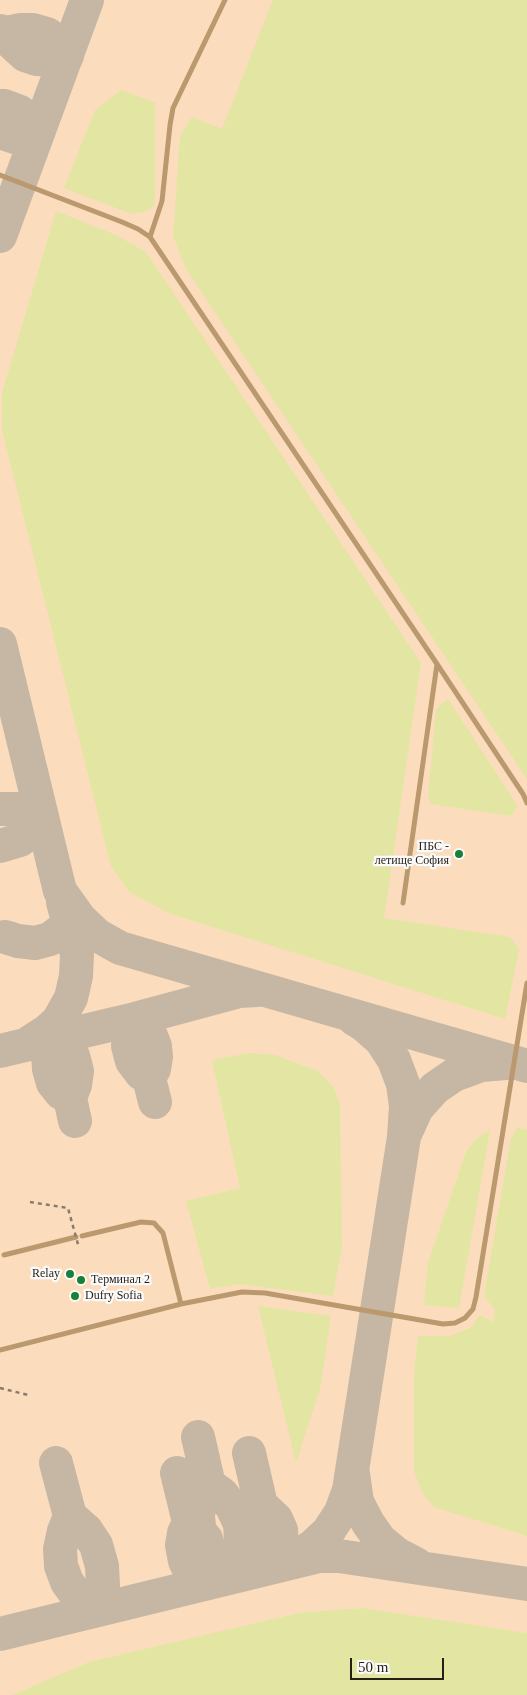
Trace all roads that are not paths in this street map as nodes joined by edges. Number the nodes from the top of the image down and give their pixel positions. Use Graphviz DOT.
graph roads {
  1 [pos="225,0"];
  2 [pos="0,176"];
  3 [pos="150,237"];
  4 [pos="437,664"];
  5 [pos="527,803"];
  6 [pos="402,903"];
  7 [pos="527,983"];
  8 [pos="82,1236"];
  9 [pos="76,1237"];
  10 [pos="4,1255"];
  11 [pos="181,1304"];
  12 [pos="0,1350"];
  1 -- 3 [label="lane"];
  2 -- 3 [label="lane"];
  3 -- 4 [label="lane"];
  4 -- 5 [label="lane"];
  4 -- 6 [label="lane"];
  7 -- 11 [label="lane"];
  8 -- 11 [label="lane"];
  9 -- 10 [label="lane"];
  11 -- 12 [label="lane"];
}
